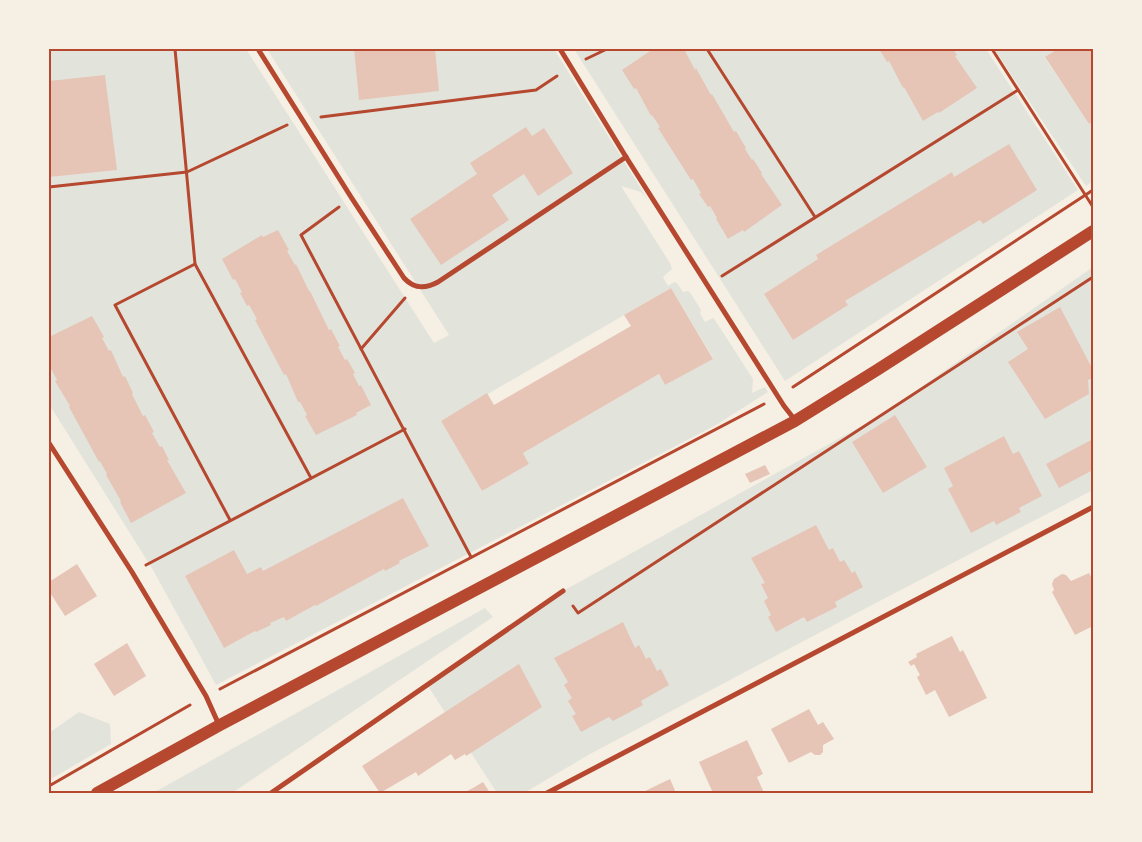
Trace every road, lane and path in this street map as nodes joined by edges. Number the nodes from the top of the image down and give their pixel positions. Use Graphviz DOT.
graph roads {
  1 [pos="175,49"];
  2 [pos="258,49"];
  3 [pos="560,49"];
  4 [pos="606,49"];
  5 [pos="707,49"];
  6 [pos="992,49"];
  7 [pos="571,67"];
  8 [pos="1018,90"];
  9 [pos="302,118"];
  10 [pos="626,158"];
  11 [pos="187,172"];
  12 [pos="49,187"];
  13 [pos="1093,190"];
  14 [pos="1086,195"];
  15 [pos="351,197"];
  16 [pos="1093,207"];
  17 [pos="815,217"];
  18 [pos="1093,231"];
  19 [pos="195,264"];
  20 [pos="1093,277"];
  21 [pos="708,285"];
  22 [pos="415,287"];
  23 [pos="361,349"];
  24 [pos="778,396"];
  25 [pos="795,420"];
  26 [pos="405,429"];
  27 [pos="49,442"];
  28 [pos="311,478"];
  29 [pos="1093,507"];
  30 [pos="230,520"];
  31 [pos="471,557"];
  32 [pos="132,572"];
  33 [pos="563,591"];
  34 [pos="206,696"];
  35 [pos="220,725"];
  36 [pos="49,786"];
  37 [pos="97,793"];
  38 [pos="270,793"];
  39 [pos="547,793"];
  1 -- 11 [label="path"];
  2 -- 9 [label="street"];
  3 -- 7 [label="street"];
  4 -- 7 [label="path"];
  5 -- 17 [label="path"];
  6 -- 8 [label="path"];
  7 -- 9 [label="path"];
  7 -- 10 [label="street"];
  8 -- 14 [label="path"];
  8 -- 17 [label="path"];
  9 -- 11 [label="path"];
  9 -- 15 [label="street"];
  10 -- 21 [label="street"];
  10 -- 22 [label="street"];
  11 -- 12 [label="path"];
  11 -- 19 [label="path"];
  13 -- 14 [label="path"];
  14 -- 16 [label="path"];
  14 -- 24 [label="path"];
  15 -- 22 [label="street"];
  15 -- 23 [label="path"];
  17 -- 21 [label="path"];
  18 -- 25 [label="main road"];
  19 -- 28 [label="path"];
  19 -- 30 [label="path"];
  20 -- 33 [label="path"];
  21 -- 24 [label="street"];
  22 -- 23 [label="path"];
  23 -- 26 [label="path"];
  24 -- 25 [label="street"];
  24 -- 31 [label="path"];
  25 -- 35 [label="main road"];
  26 -- 28 [label="path"];
  26 -- 31 [label="path"];
  27 -- 32 [label="street"];
  28 -- 30 [label="path"];
  29 -- 39 [label="street"];
  30 -- 32 [label="path"];
  31 -- 34 [label="path"];
  32 -- 34 [label="street"];
  33 -- 38 [label="street"];
  34 -- 35 [label="street"];
  34 -- 36 [label="path"];
  35 -- 37 [label="main road"];
}
